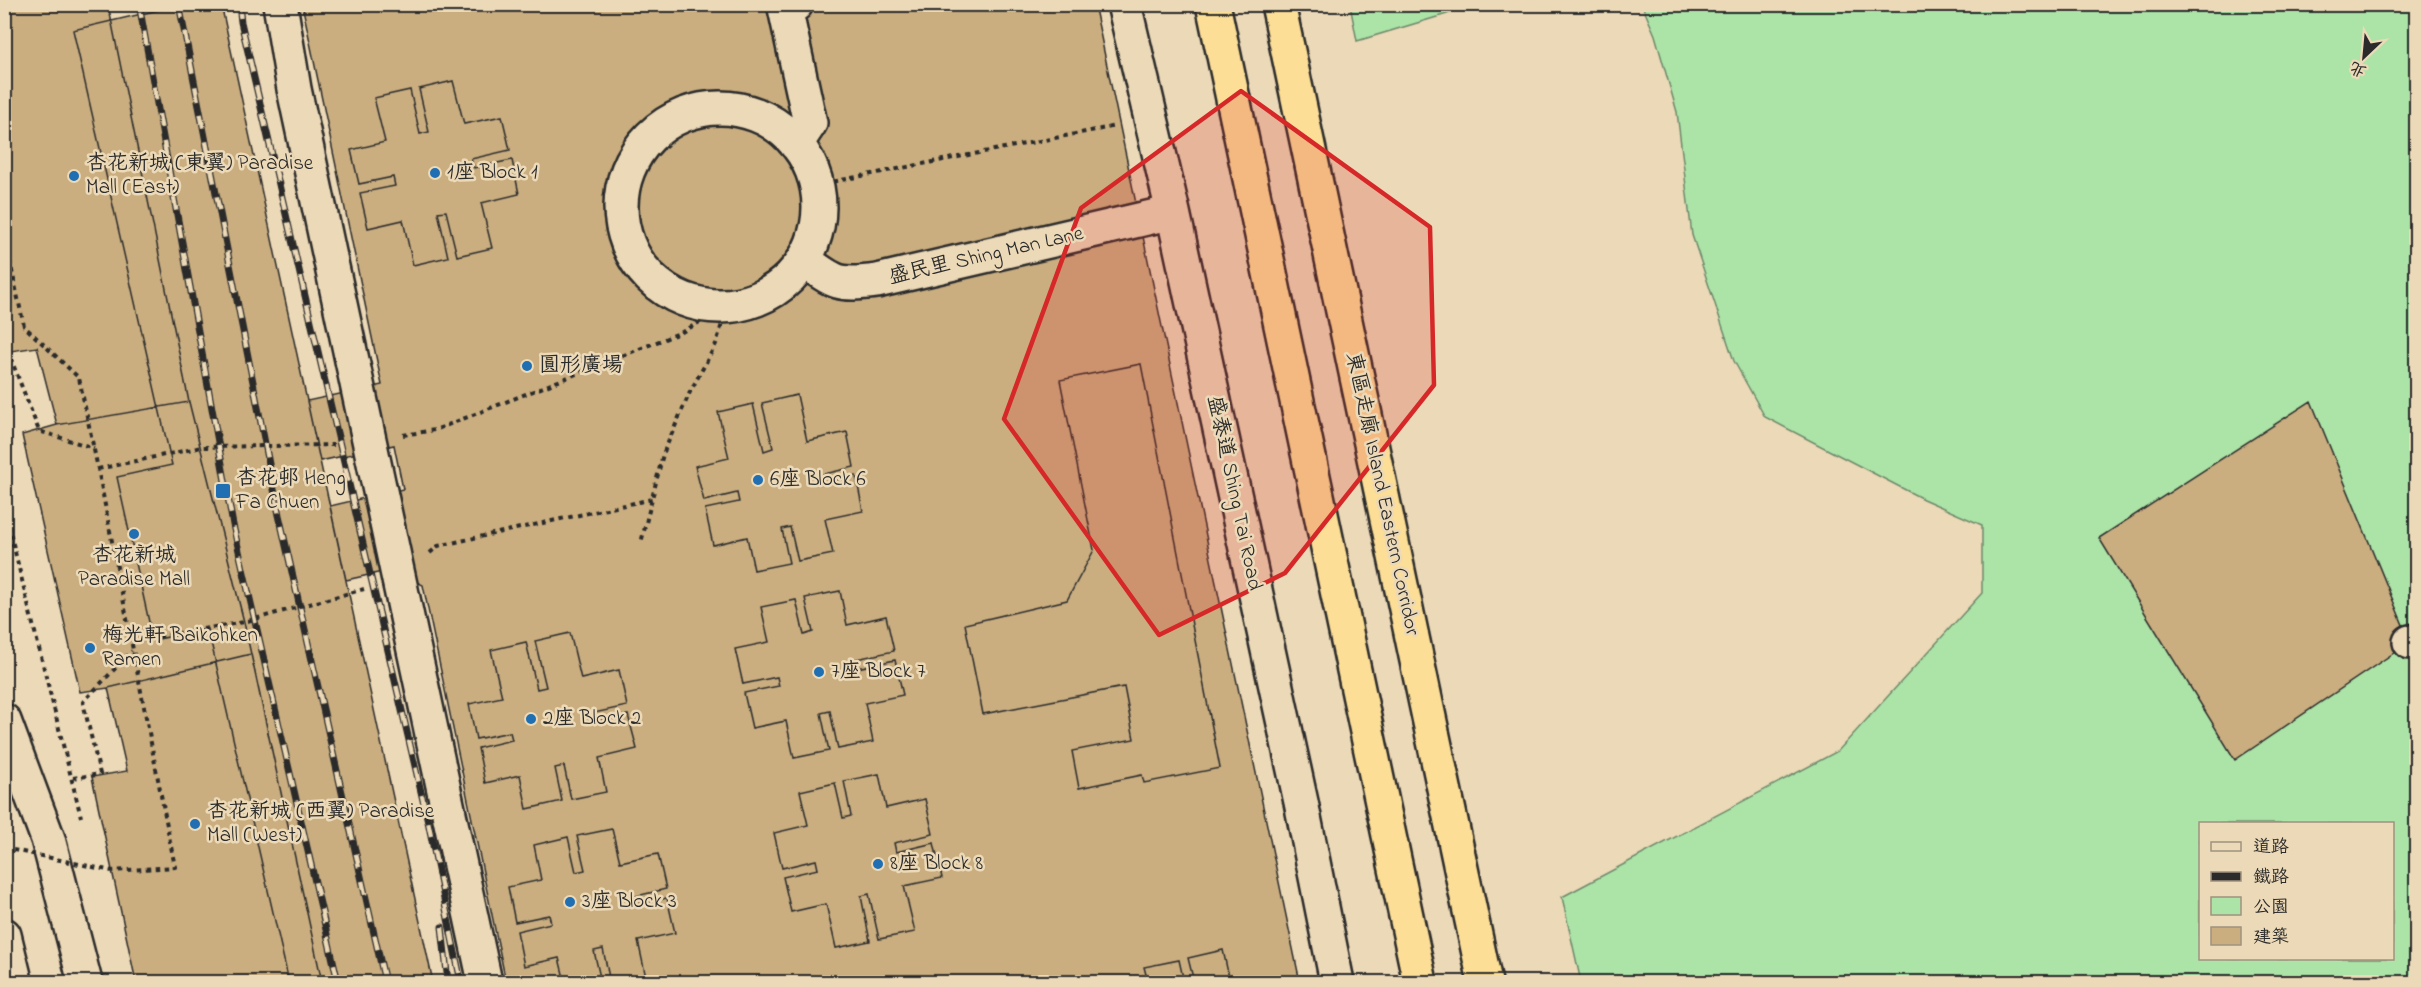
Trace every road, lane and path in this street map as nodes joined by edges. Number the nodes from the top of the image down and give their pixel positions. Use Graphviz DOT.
graph roads {
  1 [pos="280,4"];
  2 [pos="796,4"];
  3 [pos="1124,4"];
  4 [pos="1213,4"];
  5 [pos="1278,4"];
  6 [pos="1152,118"];
  7 [pos="796,144"];
  8 [pos="816,185"];
  9 [pos="1173,212"];
  10 [pos="4,234"];
  11 [pos="804,260"];
  12 [pos="727,306"];
  13 [pos="4,341"];
  14 [pos="399,435"];
  15 [pos="341,445"];
  16 [pos="94,448"];
  17 [pos="98,469"];
  18 [pos="652,499"];
  19 [pos="4,508"];
  20 [pos="641,543"];
  21 [pos="134,556"];
  22 [pos="115,560"];
  23 [pos="422,560"];
  24 [pos="375,586"];
  25 [pos="132,641"];
  26 [pos="133,650"];
  27 [pos="4,721"];
  28 [pos="4,848"];
  29 [pos="4,936"];
  30 [pos="11,977"];
  31 [pos="85,982"];
  32 [pos="485,982"];
  33 [pos="1337,982"];
  34 [pos="1420,982"];
  35 [pos="1485,982"];
  1 -- 32 [label="street"];
  2 -- 7 [label="street"];
  3 -- 6 [label="street, 盛泰道 Shing Tai Road"];
  4 -- 34 [label="highway"];
  5 -- 35 [label="highway, 東區走廊 Island Eastern Corridor"];
  6 -- 8 [label="path"];
  6 -- 9 [label="street, 盛泰道 Shing Tai Road"];
  7 -- 8 [label="street"];
  7 -- 12 [label="street"];
  8 -- 11 [label="street"];
  9 -- 11 [label="street, 盛民里 Shing Man Lane"];
  9 -- 33 [label="street, 盛泰道 Shing Tai Road"];
  10 -- 16 [label="path"];
  11 -- 12 [label="street"];
  12 -- 14 [label="path"];
  12 -- 18 [label="path"];
  13 -- 16 [label="path"];
  15 -- 17 [label="path"];
  16 -- 17 [label="path"];
  17 -- 22 [label="path"];
  18 -- 20 [label="path"];
  18 -- 23 [label="path"];
  19 -- 26 [label="path"];
  21 -- 22 [label="path"];
  22 -- 25 [label="path"];
  24 -- 25 [label="path"];
  25 -- 26 [label="path"];
  26 -- 28 [label="path, bridge"];
  27 -- 31 [label="street"];
  29 -- 30 [label="street"];
}
